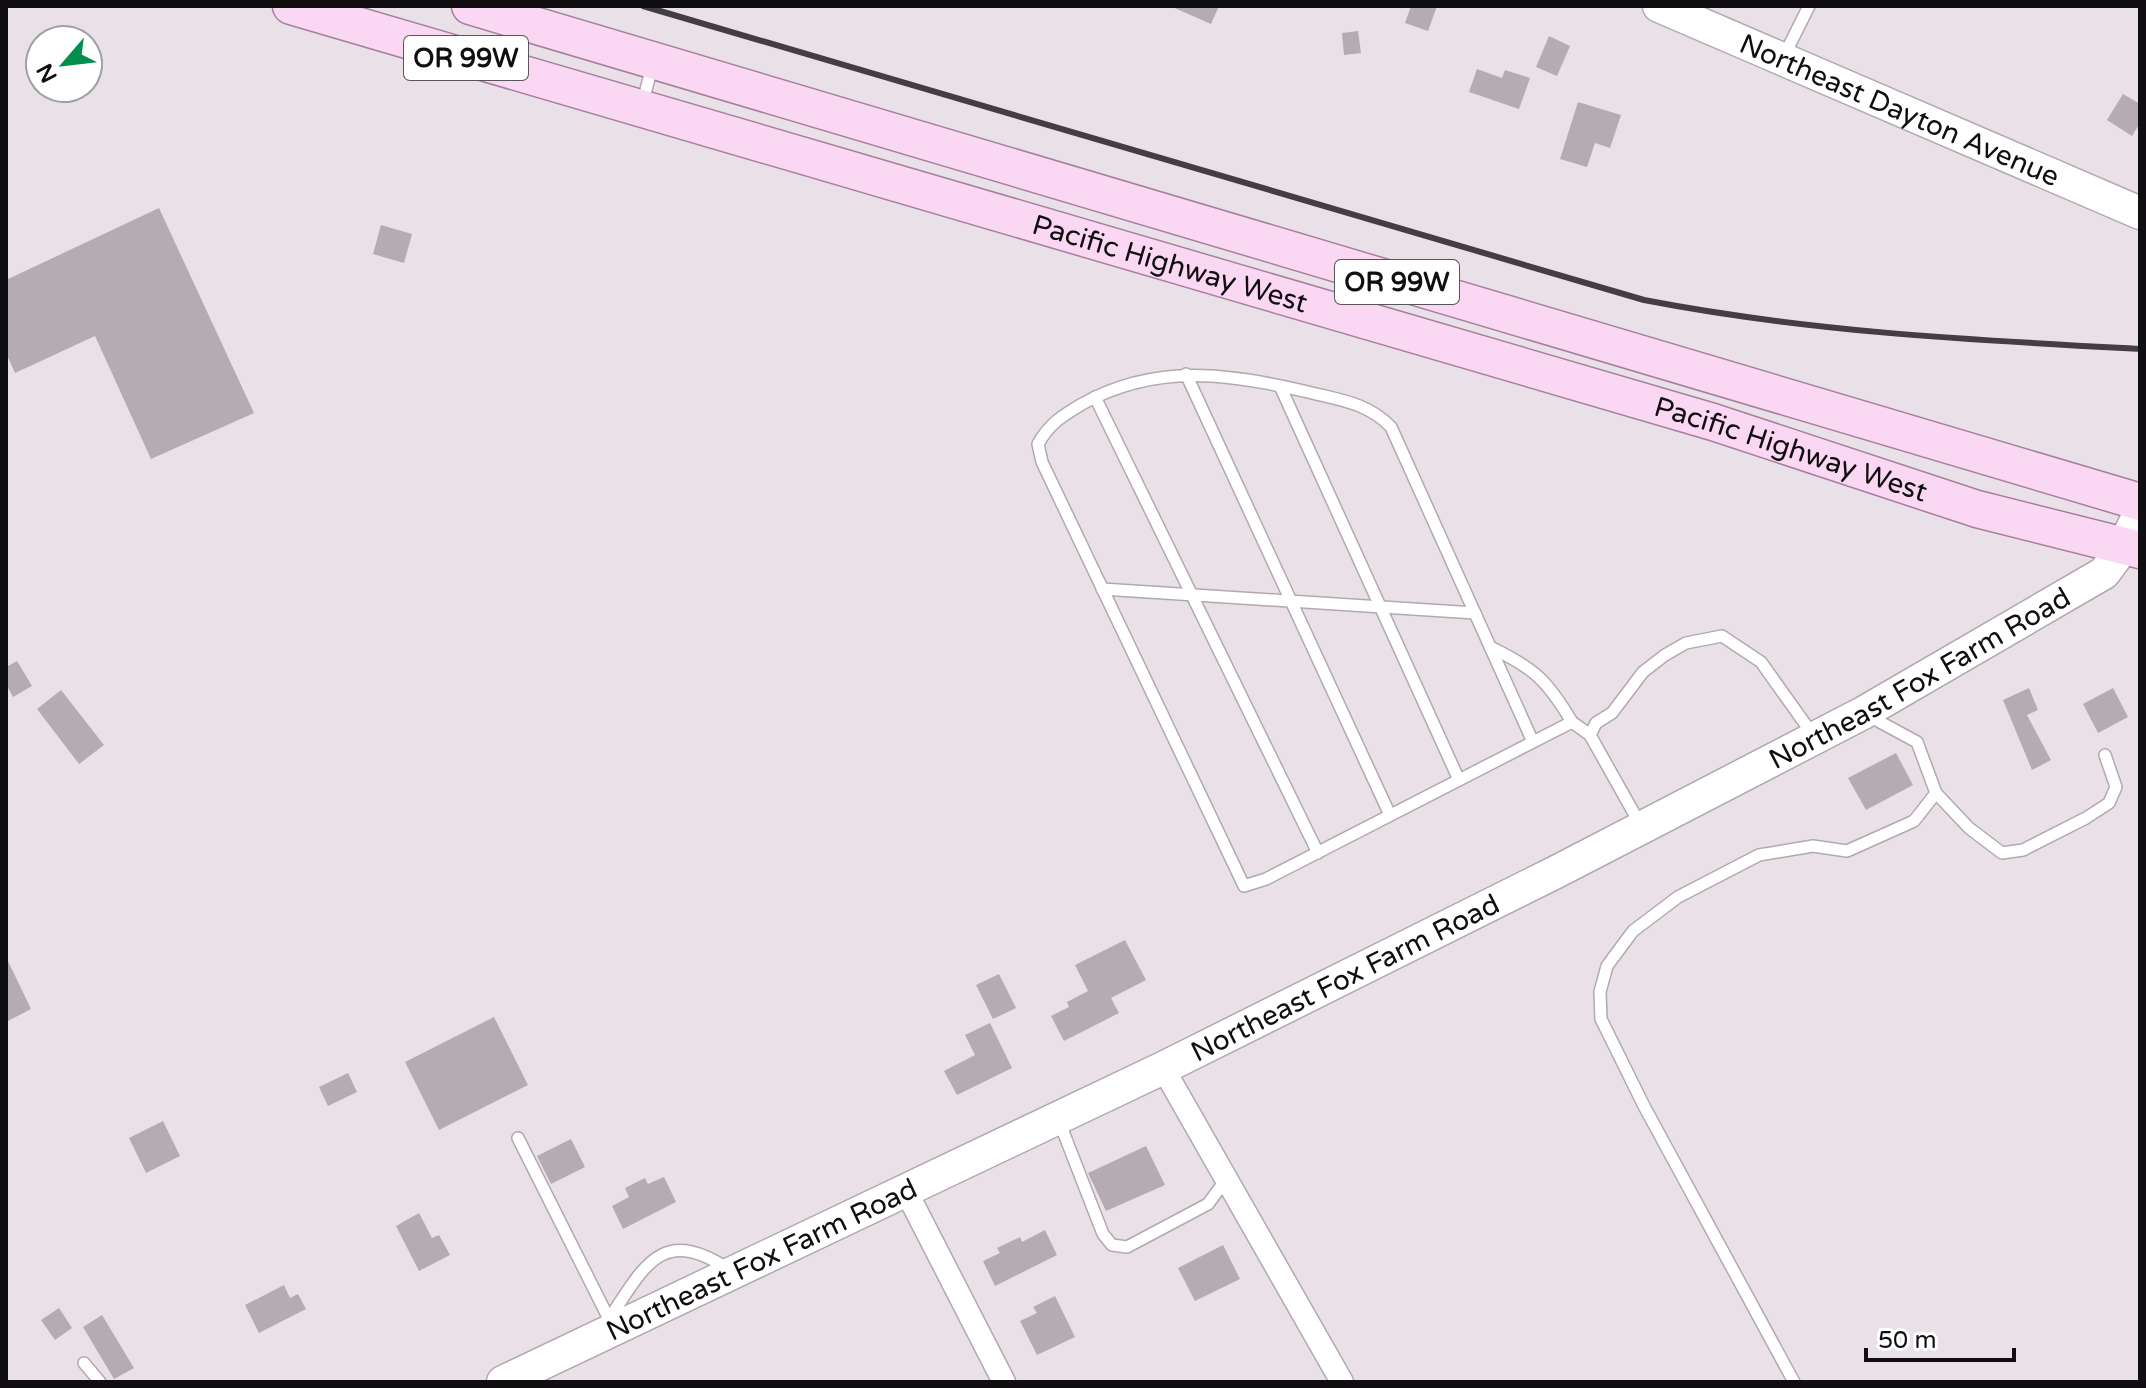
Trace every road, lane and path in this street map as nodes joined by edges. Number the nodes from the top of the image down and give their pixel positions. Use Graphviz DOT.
graph roads {
  1 [pos="470,6"];
  2 [pos="1659,6"];
  3 [pos="1809,6"];
  4 [pos="309,9"];
  5 [pos="1782,59"];
  6 [pos="653,61"];
  7 [pos="641,109"];
  8 [pos="2140,213"];
  9 [pos="1186,374"];
  10 [pos="1280,386"];
  11 [pos="1095,397"];
  12 [pos="2140,502"];
  13 [pos="2140,512"];
  14 [pos="2132,548"];
  15 [pos="1102,589"];
  16 [pos="1191,593"];
  17 [pos="1289,598"];
  18 [pos="1380,606"];
  19 [pos="1475,613"];
  20 [pos="1490,647"];
  21 [pos="1863,713"];
  22 [pos="1572,722"];
  23 [pos="1590,735"];
  24 [pos="1815,737"];
  25 [pos="1533,742"];
  26 [pos="2105,755"];
  27 [pos="1459,780"];
  28 [pos="1936,793"];
  29 [pos="1390,815"];
  30 [pos="1642,828"];
  31 [pos="1318,853"];
  32 [pos="1163,1068"];
  33 [pos="1057,1118"];
  34 [pos="518,1138"];
  35 [pos="1227,1177"];
  36 [pos="906,1191"];
  37 [pos="734,1273"];
  38 [pos="611,1324"];
  39 [pos="84,1363"];
  40 [pos="100,1382"];
  41 [pos="503,1382"];
  42 [pos="1004,1382"];
  43 [pos="1342,1382"];
  44 [pos="1794,1382"];
  1 -- 6 [label="main road, Pacific Highway West / OR 99W"];
  2 -- 5 [label="street, Northeast Dayton Avenue"];
  3 -- 5 [label="lane"];
  4 -- 7 [label="main road, Pacific Highway West / OR 99W"];
  5 -- 8 [label="street, Northeast Dayton Avenue"];
  6 -- 7 [label="lane"];
  6 -- 12 [label="main road, Pacific Highway West / OR 99W"];
  7 -- 14 [label="main road, Pacific Highway West / OR 99W"];
  9 -- 10 [label="lane"];
  9 -- 11 [label="lane"];
  9 -- 17 [label="lane"];
  10 -- 18 [label="lane"];
  10 -- 19 [label="lane"];
  11 -- 15 [label="lane"];
  11 -- 16 [label="lane"];
  13 -- 14 [label="street, Northeast Fox Farm Road"];
  14 -- 21 [label="street, Northeast Fox Farm Road"];
  15 -- 16 [label="lane"];
  15 -- 31 [label="lane"];
  16 -- 17 [label="lane"];
  16 -- 31 [label="lane"];
  17 -- 18 [label="lane"];
  17 -- 29 [label="lane"];
  18 -- 19 [label="lane"];
  18 -- 27 [label="lane"];
  19 -- 20 [label="lane"];
  20 -- 22 [label="lane"];
  20 -- 25 [label="lane"];
  21 -- 24 [label="street, Northeast Fox Farm Road"];
  21 -- 28 [label="lane"];
  22 -- 23 [label="lane"];
  22 -- 25 [label="lane"];
  23 -- 24 [label="lane"];
  23 -- 30 [label="lane"];
  24 -- 30 [label="street, Northeast Fox Farm Road"];
  25 -- 27 [label="lane"];
  26 -- 28 [label="lane"];
  27 -- 29 [label="lane"];
  28 -- 44 [label="lane"];
  29 -- 31 [label="lane"];
  30 -- 32 [label="street, Northeast Fox Farm Road"];
  32 -- 33 [label="street, Northeast Fox Farm Road"];
  32 -- 35 [label="street"];
  33 -- 35 [label="lane"];
  33 -- 36 [label="street, Northeast Fox Farm Road"];
  34 -- 38 [label="lane"];
  35 -- 43 [label="street"];
  36 -- 37 [label="street, Northeast Fox Farm Road"];
  36 -- 42 [label="street"];
  37 -- 38 [label="street, Northeast Fox Farm Road"];
  37 -- 38 [label="lane"];
  38 -- 41 [label="street, Northeast Fox Farm Road"];
  39 -- 40 [label="lane"];
}
